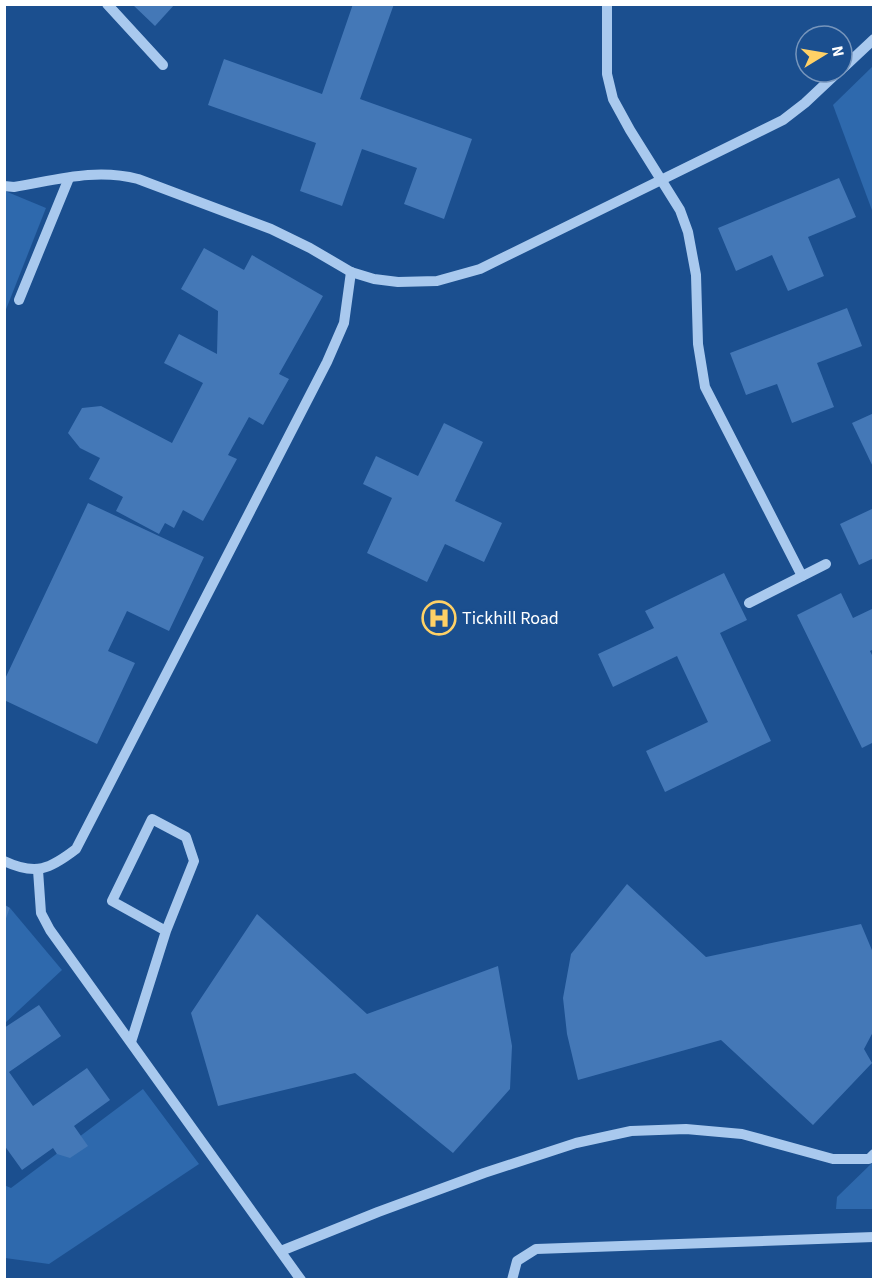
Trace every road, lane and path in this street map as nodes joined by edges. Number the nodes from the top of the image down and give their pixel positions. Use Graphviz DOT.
graph roads {
  1 [pos="107,4"];
  2 [pos="607,4"];
  3 [pos="873,39"];
  4 [pos="854,57"];
  5 [pos="163,65"];
  6 [pos="826,84"];
  7 [pos="69,178"];
  8 [pos="662,179"];
  9 [pos="4,186"];
  10 [pos="351,272"];
  11 [pos="19,300"];
  12 [pos="826,564"];
  13 [pos="802,576"];
  14 [pos="749,603"];
  15 [pos="4,861"];
  16 [pos="38,870"];
  17 [pos="166,931"];
  18 [pos="131,1042"];
  19 [pos="873,1154"];
  20 [pos="873,1237"];
  21 [pos="281,1251"];
  22 [pos="301,1280"];
  23 [pos="512,1280"];
  1 -- 5 [label="lane"];
  2 -- 8 [label="lane"];
  3 -- 4 [label="lane"];
  6 -- 8 [label="lane"];
  7 -- 9 [label="lane"];
  7 -- 10 [label="lane"];
  7 -- 11 [label="lane"];
  8 -- 10 [label="lane"];
  8 -- 13 [label="lane"];
  10 -- 16 [label="lane"];
  12 -- 13 [label="lane"];
  13 -- 14 [label="lane"];
  15 -- 16 [label="lane"];
  16 -- 18 [label="lane"];
  17 -- 17 [label="lane"];
  17 -- 18 [label="lane"];
  18 -- 21 [label="lane"];
  19 -- 21 [label="lane"];
  20 -- 23 [label="lane"];
  21 -- 22 [label="lane"];
}
